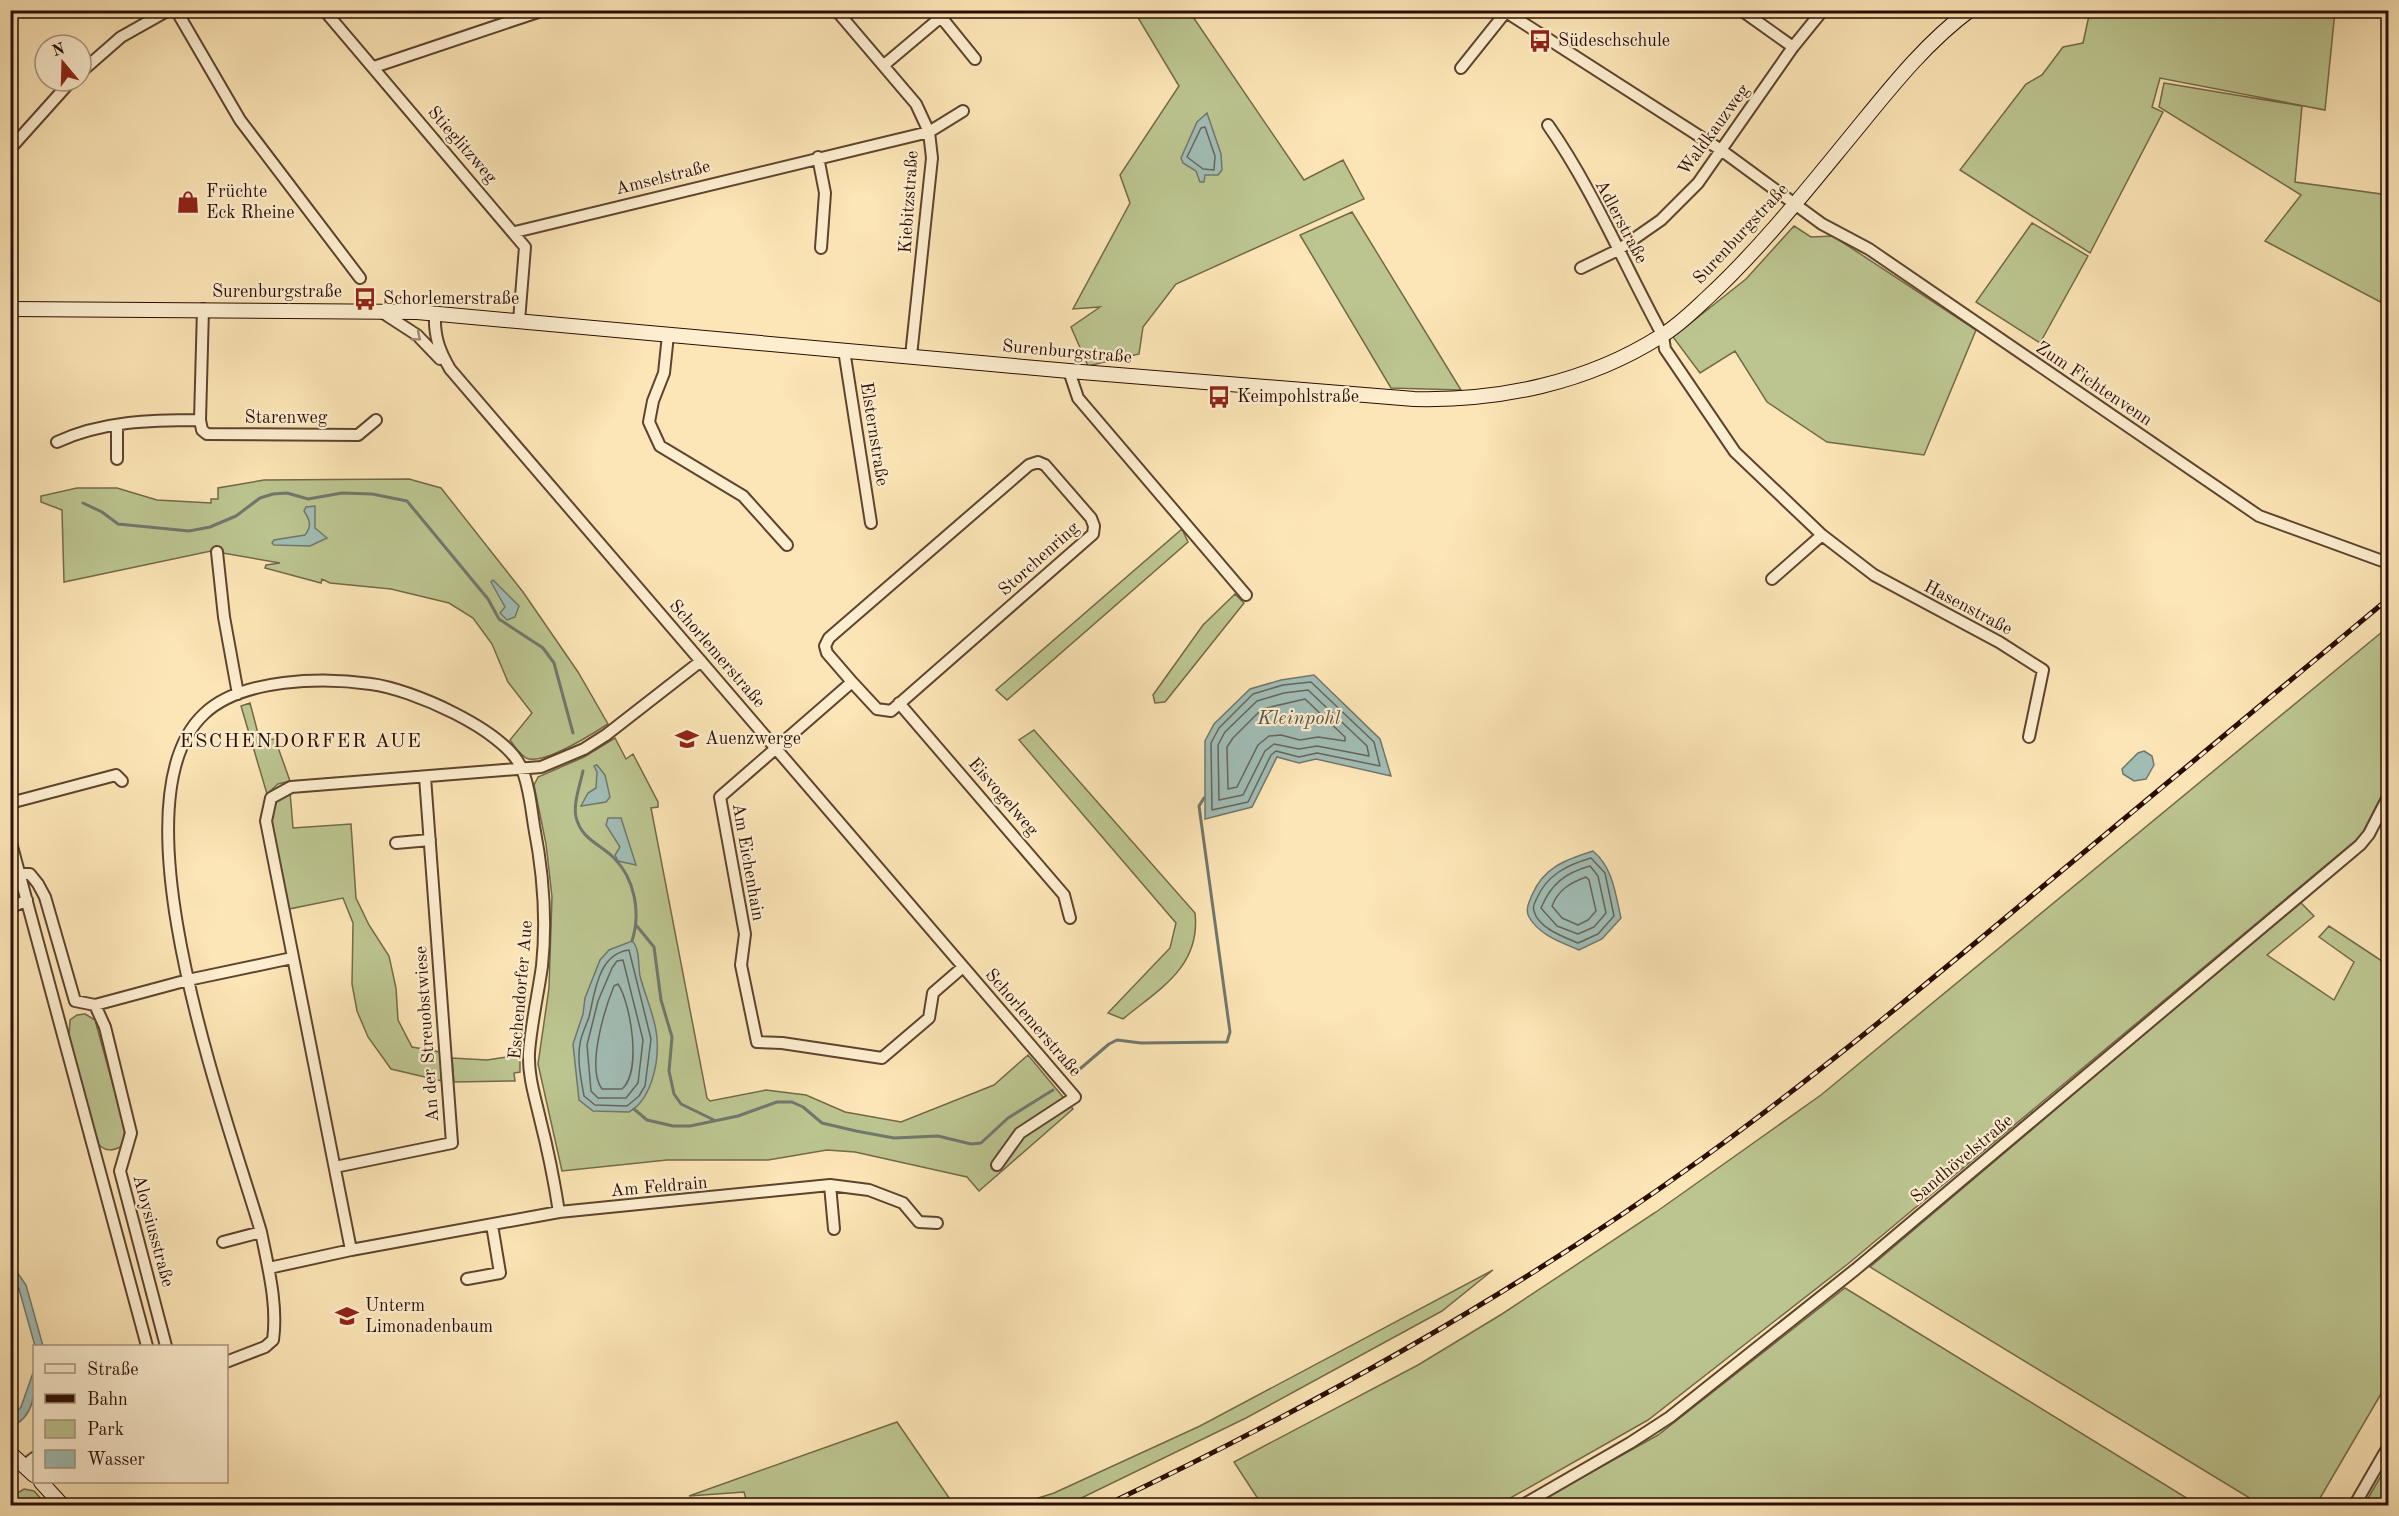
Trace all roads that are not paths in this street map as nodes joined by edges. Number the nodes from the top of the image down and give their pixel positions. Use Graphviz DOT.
graph roads {
  1 [pos="169,10"];
  2 [pos="176,10"];
  3 [pos="544,10"];
  4 [pos="836,10"];
  5 [pos="1741,10"];
  6 [pos="1823,10"];
  7 [pos="1970,10"];
  8 [pos="329,12"];
  9 [pos="1504,12"];
  10 [pos="1793,47"];
  11 [pos="975,59"];
  12 [pos="93,62"];
  13 [pos="884,65"];
  14 [pos="374,67"];
  15 [pos="1461,68"];
  16 [pos="59,93"];
  17 [pos="963,111"];
  18 [pos="1548,125"];
  19 [pos="928,132"];
  20 [pos="10,149"];
  21 [pos="1721,150"];
  22 [pos="818,157"];
  23 [pos="1796,203"];
  24 [pos="515,232"];
  25 [pos="821,248"];
  26 [pos="1618,250"];
  27 [pos="1581,268"];
  28 [pos="360,278"];
  29 [pos="10,309"];
  30 [pos="203,309"];
  31 [pos="380,311"];
  32 [pos="435,314"];
  33 [pos="519,321"];
  34 [pos="668,335"];
  35 [pos="1663,336"];
  36 [pos="844,350"];
  37 [pos="911,356"];
  38 [pos="450,369"];
  39 [pos="1069,371"];
  40 [pos="200,420"];
  41 [pos="376,420"];
  42 [pos="117,425"];
  43 [pos="57,442"];
  44 [pos="117,459"];
  45 [pos="871,523"];
  46 [pos="1822,535"];
  47 [pos="787,545"];
  48 [pos="217,552"];
  49 [pos="2388,563"];
  50 [pos="1772,579"];
  51 [pos="1246,595"];
  52 [pos="700,661"];
  53 [pos="852,682"];
  54 [pos="238,694"];
  55 [pos="899,703"];
  56 [pos="2029,737"];
  57 [pos="777,748"];
  58 [pos="522,770"];
  59 [pos="425,777"];
  60 [pos="122,781"];
  61 [pos="2388,797"];
  62 [pos="10,803"];
  63 [pos="10,839"];
  64 [pos="430,840"];
  65 [pos="396,843"];
  66 [pos="20,874"];
  67 [pos="27,900"];
  68 [pos="10,908"];
  69 [pos="1070,918"];
  70 [pos="292,958"];
  71 [pos="963,967"];
  72 [pos="188,980"];
  73 [pos="75,1001"];
  74 [pos="95,1005"];
  75 [pos="58,1016"];
  76 [pos="997,1165"];
  77 [pos="335,1167"];
  78 [pos="830,1185"];
  79 [pos="559,1212"];
  80 [pos="937,1223"];
  81 [pos="492,1225"];
  82 [pos="834,1229"];
  83 [pos="261,1232"];
  84 [pos="223,1242"];
  85 [pos="351,1250"];
  86 [pos="269,1268"];
  87 [pos="467,1279"];
  88 [pos="146,1345"];
  89 [pos="165,1345"];
  90 [pos="228,1361"];
  91 [pos="2388,1447"];
  92 [pos="10,1453"];
  93 [pos="31,1466"];
  94 [pos="42,1483"];
  95 [pos="58,1500"];
  96 [pos="1521,1506"];
  97 [pos="2354,1506"];
  1 -- 12 [label="street"];
  2 -- 28 [label="street"];
  3 -- 14 [label="street"];
  4 -- 13 [label="street, Kiebitzstraße"];
  5 -- 10 [label="street"];
  6 -- 10 [label="street, Waldkauzweg"];
  7 -- 23 [label="street, Surenburgstraße"];
  8 -- 14 [label="street, Stieglitzweg"];
  9 -- 15 [label="street"];
  9 -- 21 [label="street, Zum Fichtenvenn"];
  10 -- 21 [label="street, Waldkauzweg"];
  11 -- 13 [label="street"];
  13 -- 19 [label="street, Kiebitzstraße"];
  14 -- 24 [label="street, Stieglitzweg"];
  16 -- 20 [label="street"];
  17 -- 19 [label="street, Amselstraße"];
  18 -- 26 [label="street, Adlerstraße"];
  19 -- 22 [label="street, Amselstraße"];
  19 -- 37 [label="street, Kiebitzstraße"];
  21 -- 23 [label="street, Zum Fichtenvenn"];
  21 -- 26 [label="street, Waldkauzweg"];
  22 -- 24 [label="street, Amselstraße"];
  22 -- 25 [label="street"];
  23 -- 35 [label="street, Surenburgstraße"];
  23 -- 49 [label="street, Zum Fichtenvenn"];
  24 -- 33 [label="street, Stieglitzweg"];
  26 -- 27 [label="street, Waldkauzweg"];
  26 -- 35 [label="street, Adlerstraße"];
  29 -- 30 [label="street, Surenburgstraße"];
  30 -- 31 [label="street, Surenburgstraße"];
  30 -- 40 [label="street"];
  31 -- 32 [label="street, Surenburgstraße"];
  31 -- 38 [label="street, Schorlemerstraße, one-way"];
  32 -- 33 [label="street, Surenburgstraße"];
  32 -- 38 [label="street, Schorlemerstraße"];
  33 -- 34 [label="street, Surenburgstraße"];
  34 -- 36 [label="street, Surenburgstraße"];
  34 -- 47 [label="street"];
  35 -- 39 [label="street, Surenburgstraße"];
  35 -- 46 [label="street, Hasenstraße"];
  36 -- 37 [label="street, Surenburgstraße"];
  36 -- 45 [label="street, Elsternstraße"];
  37 -- 39 [label="street, Surenburgstraße"];
  38 -- 52 [label="street, Schorlemerstraße"];
  39 -- 51 [label="street"];
  40 -- 41 [label="street, Starenweg"];
  40 -- 42 [label="street"];
  42 -- 43 [label="street"];
  42 -- 44 [label="street"];
  46 -- 50 [label="street"];
  46 -- 56 [label="street, Hasenstraße"];
  48 -- 54 [label="street"];
  52 -- 57 [label="street, Schorlemerstraße"];
  52 -- 58 [label="street"];
  53 -- 55 [label="street, Storchenring"];
  53 -- 55 [label="street, Storchenring"];
  53 -- 57 [label="street"];
  54 -- 58 [label="street, Eschendorfer Aue"];
  54 -- 72 [label="street, Eschendorfer Aue"];
  55 -- 69 [label="street, Eisvogelweg"];
  57 -- 71 [label="street, Schorlemerstraße"];
  57 -- 71 [label="street, Am Eichenhain"];
  58 -- 59 [label="street"];
  58 -- 79 [label="street, Eschendorfer Aue"];
  59 -- 64 [label="street, An der Streuobstwiese"];
  59 -- 70 [label="street"];
  60 -- 62 [label="street"];
  61 -- 96 [label="street, Sandhövelstraße"];
  63 -- 66 [label="street, Aloysiusstraße"];
  64 -- 65 [label="street"];
  64 -- 77 [label="street, An der Streuobstwiese"];
  66 -- 67 [label="street, Aloysiusstraße"];
  66 -- 73 [label="street"];
  67 -- 68 [label="street"];
  67 -- 75 [label="street, Aloysiusstraße"];
  70 -- 72 [label="street"];
  70 -- 77 [label="street"];
  71 -- 76 [label="street, Schorlemerstraße"];
  72 -- 74 [label="street"];
  72 -- 83 [label="street, Eschendorfer Aue"];
  73 -- 74 [label="street"];
  73 -- 75 [label="street"];
  74 -- 89 [label="street, Aloysiusstraße"];
  75 -- 88 [label="street, Aloysiusstraße"];
  77 -- 85 [label="street"];
  78 -- 79 [label="street, Am Feldrain"];
  78 -- 80 [label="street, Am Feldrain"];
  78 -- 82 [label="street"];
  79 -- 81 [label="street, Am Feldrain"];
  81 -- 85 [label="street, Am Feldrain"];
  81 -- 87 [label="street"];
  83 -- 84 [label="street"];
  83 -- 86 [label="street, Eschendorfer Aue"];
  85 -- 86 [label="street, Am Feldrain"];
  86 -- 90 [label="street, Eschendorfer Aue"];
  91 -- 97 [label="street"];
  92 -- 93 [label="street"];
  94 -- 95 [label="street"];
}
